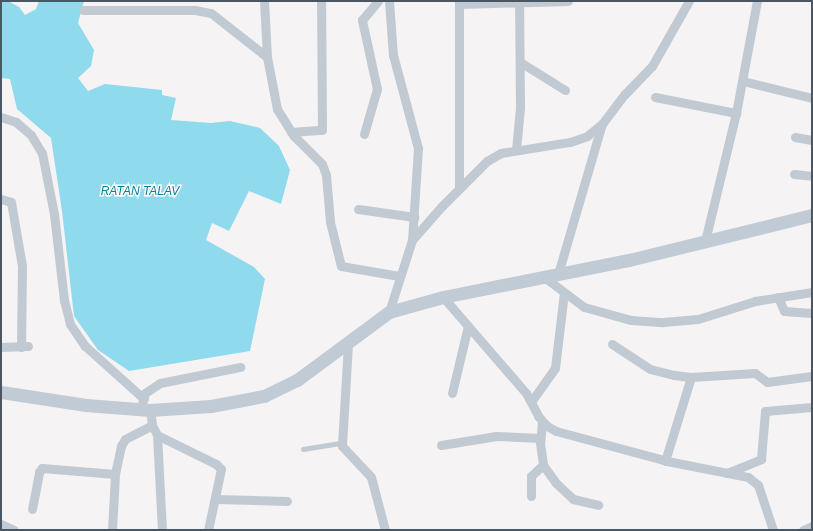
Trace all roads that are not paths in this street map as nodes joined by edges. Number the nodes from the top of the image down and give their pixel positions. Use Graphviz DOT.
graph roads {
  1 [pos="264,1"];
  2 [pos="321,1"];
  3 [pos="378,1"];
  4 [pos="390,1"];
  5 [pos="568,1"];
  6 [pos="689,1"];
  7 [pos="757,1"];
  8 [pos="459,2"];
  9 [pos="519,2"];
  10 [pos="83,10"];
  11 [pos="267,57"];
  12 [pos="520,62"];
  13 [pos="743,81"];
  14 [pos="565,90"];
  15 [pos="655,97"];
  16 [pos="812,98"];
  17 [pos="736,113"];
  18 [pos="1,117"];
  19 [pos="602,124"];
  20 [pos="291,132"];
  21 [pos="364,134"];
  22 [pos="795,137"];
  23 [pos="812,140"];
  24 [pos="516,150"];
  25 [pos="794,174"];
  26 [pos="812,176"];
  27 [pos="459,188"];
  28 [pos="1,199"];
  29 [pos="358,209"];
  30 [pos="812,215"];
  31 [pos="414,217"];
  32 [pos="412,240"];
  33 [pos="705,241"];
  34 [pos="558,274"];
  35 [pos="399,276"];
  36 [pos="544,277"];
  37 [pos="812,292"];
  38 [pos="564,293"];
  39 [pos="443,297"];
  40 [pos="778,297"];
  41 [pos="389,312"];
  42 [pos="812,313"];
  43 [pos="468,326"];
  44 [pos="348,344"];
  45 [pos="612,344"];
  46 [pos="1,347"];
  47 [pos="240,367"];
  48 [pos="691,376"];
  49 [pos="812,376"];
  50 [pos="1,392"];
  51 [pos="452,393"];
  52 [pos="531,402"];
  53 [pos="145,406"];
  54 [pos="812,407"];
  55 [pos="542,422"];
  56 [pos="152,425"];
  57 [pos="157,435"];
  58 [pos="540,438"];
  59 [pos="342,443"];
  60 [pos="441,445"];
  61 [pos="303,449"];
  62 [pos="665,460"];
  63 [pos="543,465"];
  64 [pos="726,473"];
  65 [pos="115,474"];
  66 [pos="531,496"];
  67 [pos="216,500"];
  68 [pos="287,501"];
  69 [pos="598,505"];
  70 [pos="32,509"];
  71 [pos="1,524"];
  72 [pos="812,526"];
  73 [pos="14,530"];
  74 [pos="112,530"];
  75 [pos="162,530"];
  76 [pos="208,530"];
  77 [pos="386,530"];
  78 [pos="773,530"];
  79 [pos="803,530"];
  1 -- 11 [label="street"];
  2 -- 20 [label="street"];
  3 -- 21 [label="street"];
  4 -- 31 [label="street"];
  5 -- 9 [label="street"];
  6 -- 19 [label="street"];
  7 -- 13 [label="street"];
  8 -- 9 [label="street"];
  8 -- 27 [label="street"];
  9 -- 12 [label="street"];
  10 -- 11 [label="street"];
  11 -- 20 [label="street"];
  12 -- 14 [label="street"];
  12 -- 24 [label="street"];
  13 -- 16 [label="street"];
  13 -- 17 [label="street"];
  15 -- 17 [label="street"];
  17 -- 33 [label="street"];
  18 -- 53 [label="street"];
  19 -- 24 [label="street"];
  19 -- 34 [label="street"];
  20 -- 35 [label="street"];
  22 -- 23 [label="street"];
  24 -- 27 [label="street"];
  25 -- 26 [label="street"];
  27 -- 32 [label="street"];
  28 -- 46 [label="street"];
  29 -- 31 [label="street"];
  30 -- 33 [label="street"];
  31 -- 32 [label="street"];
  32 -- 35 [label="street"];
  33 -- 34 [label="street"];
  34 -- 36 [label="street"];
  35 -- 41 [label="street"];
  36 -- 38 [label="street"];
  36 -- 39 [label="street"];
  37 -- 40 [label="street"];
  38 -- 40 [label="street"];
  38 -- 52 [label="street"];
  39 -- 41 [label="street"];
  39 -- 43 [label="street"];
  40 -- 42 [label="street"];
  41 -- 44 [label="street"];
  43 -- 51 [label="street"];
  43 -- 52 [label="street"];
  44 -- 53 [label="street"];
  44 -- 59 [label="street"];
  45 -- 48 [label="street"];
  47 -- 53 [label="street"];
  48 -- 49 [label="street"];
  48 -- 62 [label="street"];
  50 -- 53 [label="street"];
  52 -- 55 [label="street"];
  53 -- 56 [label="street"];
  54 -- 64 [label="street"];
  55 -- 58 [label="street"];
  55 -- 62 [label="street"];
  56 -- 57 [label="street"];
  56 -- 65 [label="street"];
  57 -- 67 [label="street"];
  57 -- 75 [label="street"];
  58 -- 60 [label="street"];
  58 -- 63 [label="street"];
  59 -- 61 [label="lane"];
  59 -- 77 [label="street"];
  62 -- 64 [label="street"];
  63 -- 66 [label="street"];
  63 -- 69 [label="street"];
  64 -- 78 [label="street"];
  65 -- 70 [label="street"];
  65 -- 74 [label="street"];
  67 -- 68 [label="street"];
  67 -- 76 [label="street"];
  71 -- 73 [label="street"];
  72 -- 79 [label="street"];
}
